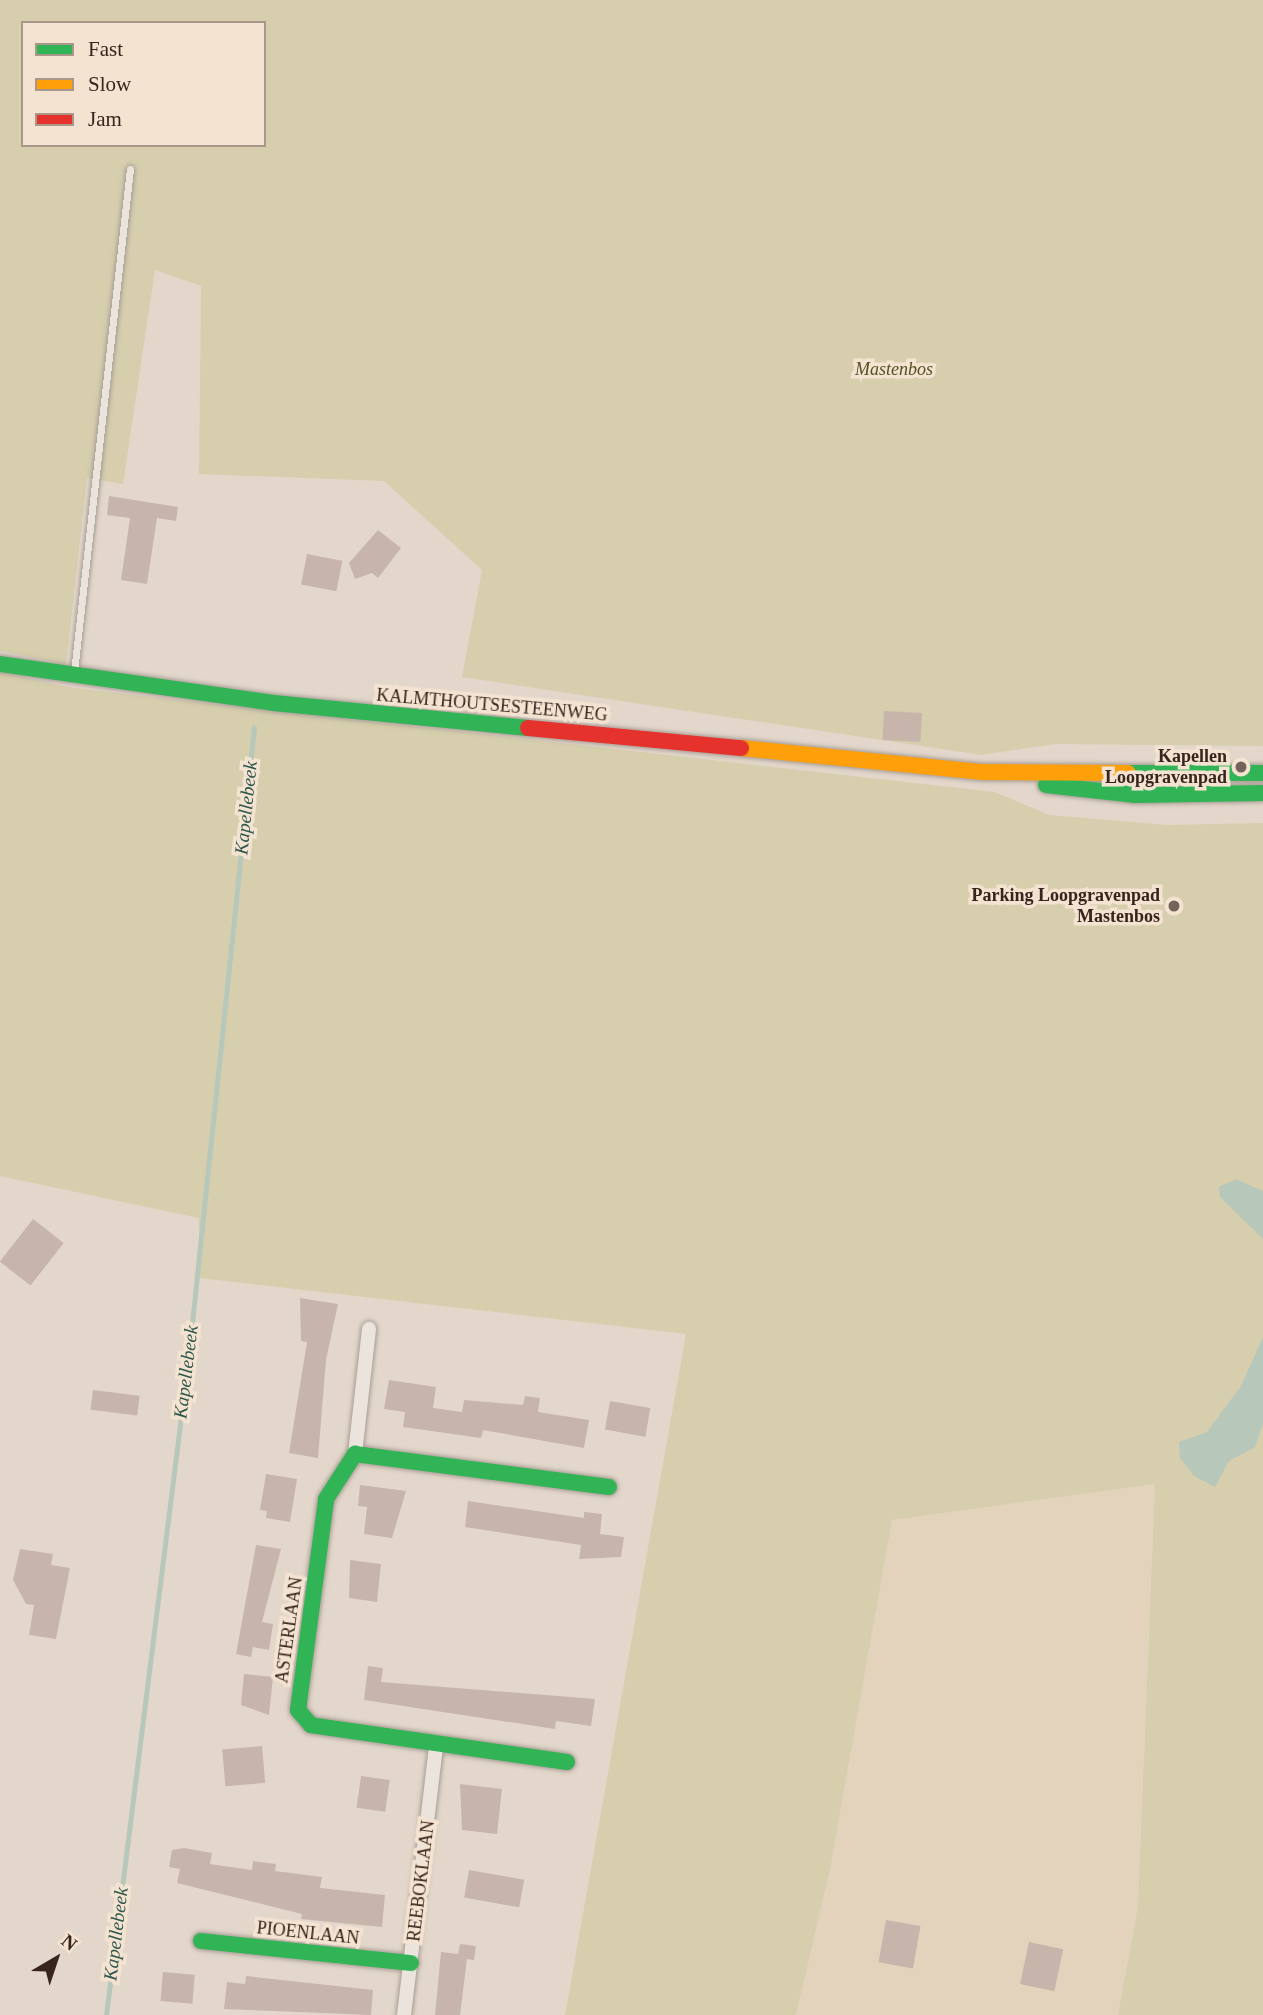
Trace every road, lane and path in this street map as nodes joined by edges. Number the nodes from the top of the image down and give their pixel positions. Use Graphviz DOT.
graph roads {
  1 [pos="130,169"];
  2 [pos="0,664"];
  3 [pos="73,679"];
  4 [pos="983,772"];
  5 [pos="1263,773"];
  6 [pos="1263,793"];
  7 [pos="369,1329"];
  8 [pos="355,1454"];
  9 [pos="609,1487"];
  10 [pos="436,1746"];
  11 [pos="568,1762"];
  12 [pos="201,1941"];
  13 [pos="411,1963"];
  14 [pos="404,2015"];
  1 -- 3 [label="lane"];
  2 -- 3 [label="main road, KALMTHOUTSESTEENWEG"];
  3 -- 4 [label="main road, KALMTHOUTSESTEENWEG"];
  4 -- 5 [label="main road, KALMTHOUTSESTEENWEG"];
  4 -- 6 [label="main road, KALMTHOUTSESTEENWEG"];
  7 -- 8 [label="street, ASTERLAAN"];
  8 -- 9 [label="main road"];
  8 -- 10 [label="main road, ASTERLAAN"];
  10 -- 11 [label="main road, ASTERLAAN"];
  10 -- 13 [label="street, REEBOKLAAN"];
  12 -- 13 [label="main road, PIOENLAAN"];
  13 -- 14 [label="street, REEBOKLAAN"];
}
